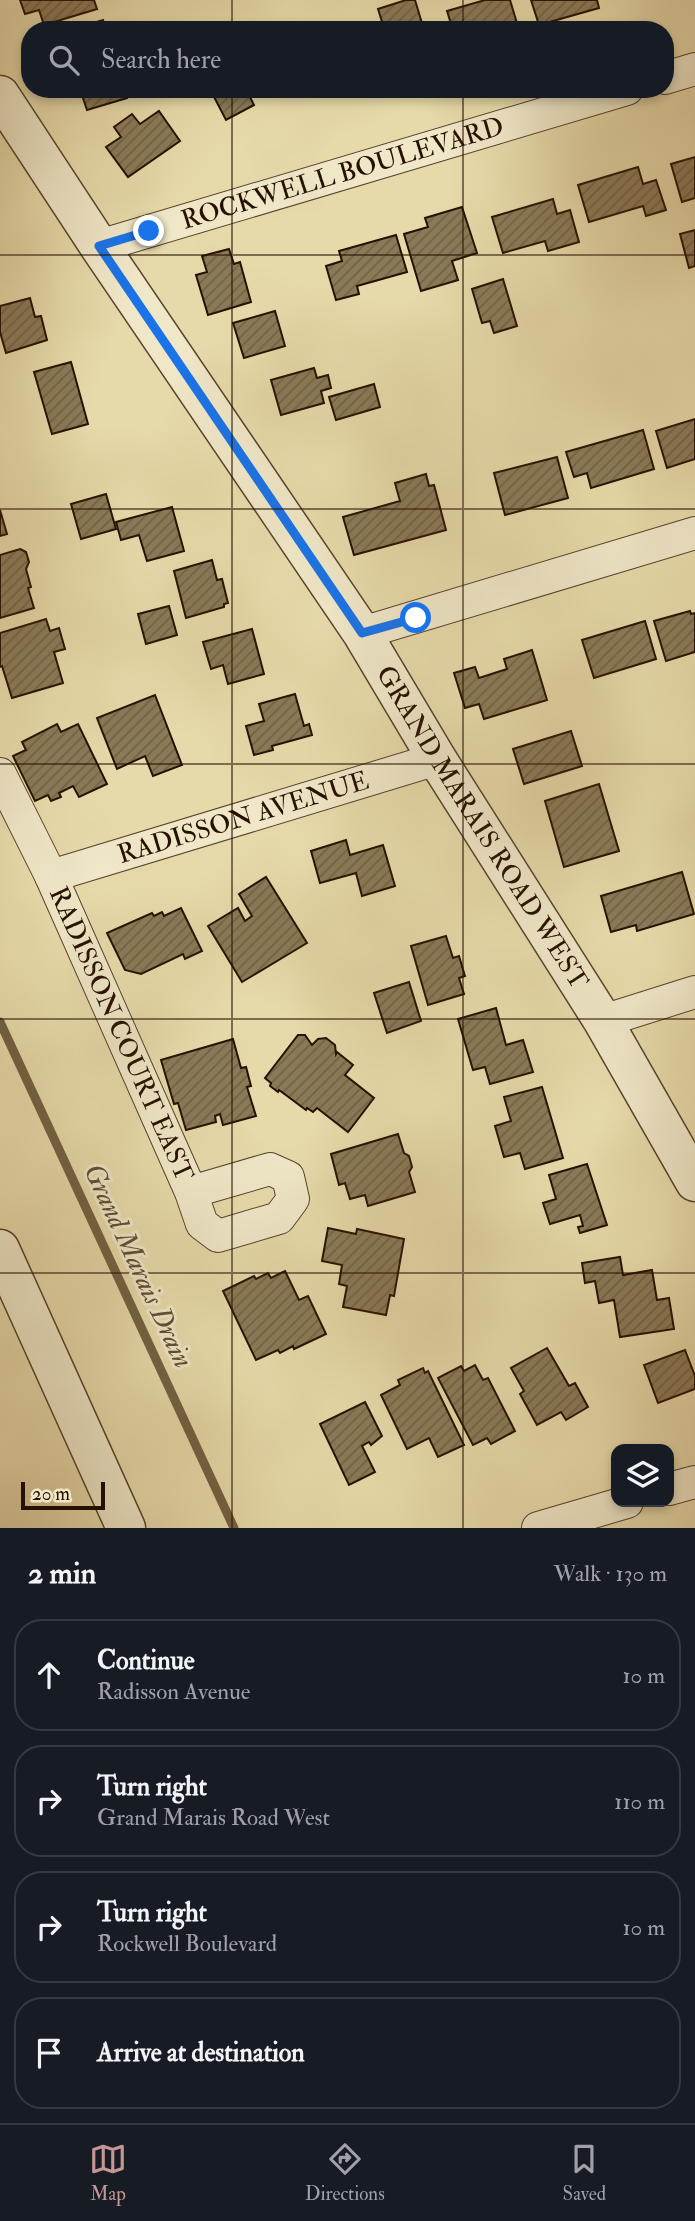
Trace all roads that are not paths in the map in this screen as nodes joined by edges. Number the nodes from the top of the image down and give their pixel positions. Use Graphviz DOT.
graph roads {
  1 [pos="695,69"];
  2 [pos="674,75"];
  3 [pos="0,95"];
  4 [pos="598,98"];
  5 [pos="99,246"];
  6 [pos="695,533"];
  7 [pos="362,633"];
  8 [pos="437,759"];
  9 [pos="0,774"];
  10 [pos="51,876"];
  11 [pos="695,992"];
  12 [pos="603,1021"];
  13 [pos="695,1182"];
  14 [pos="191,1192"];
  15 [pos="0,1248"];
  16 [pos="8,1286"];
  17 [pos="695,1482"];
  18 [pos="674,1488"];
  19 [pos="611,1507"];
  20 [pos="126,1528"];
  21 [pos="538,1528"];
  1 -- 2 [label="street"];
  3 -- 5 [label="street, GRAND MARAIS ROAD WEST"];
  4 -- 5 [label="street, ROCKWELL BOULEVARD"];
  5 -- 7 [label="street, GRAND MARAIS ROAD WEST"];
  6 -- 7 [label="street"];
  7 -- 8 [label="street, GRAND MARAIS ROAD WEST"];
  8 -- 10 [label="street, RADISSON AVENUE"];
  8 -- 12 [label="street, GRAND MARAIS ROAD WEST"];
  9 -- 10 [label="street, RADISSON COURT EAST"];
  10 -- 14 [label="street, RADISSON COURT EAST"];
  11 -- 12 [label="street"];
  12 -- 13 [label="street, GRAND MARAIS ROAD WEST"];
  15 -- 16 [label="street"];
  16 -- 20 [label="street"];
  17 -- 18 [label="street"];
  19 -- 21 [label="street"];
}
